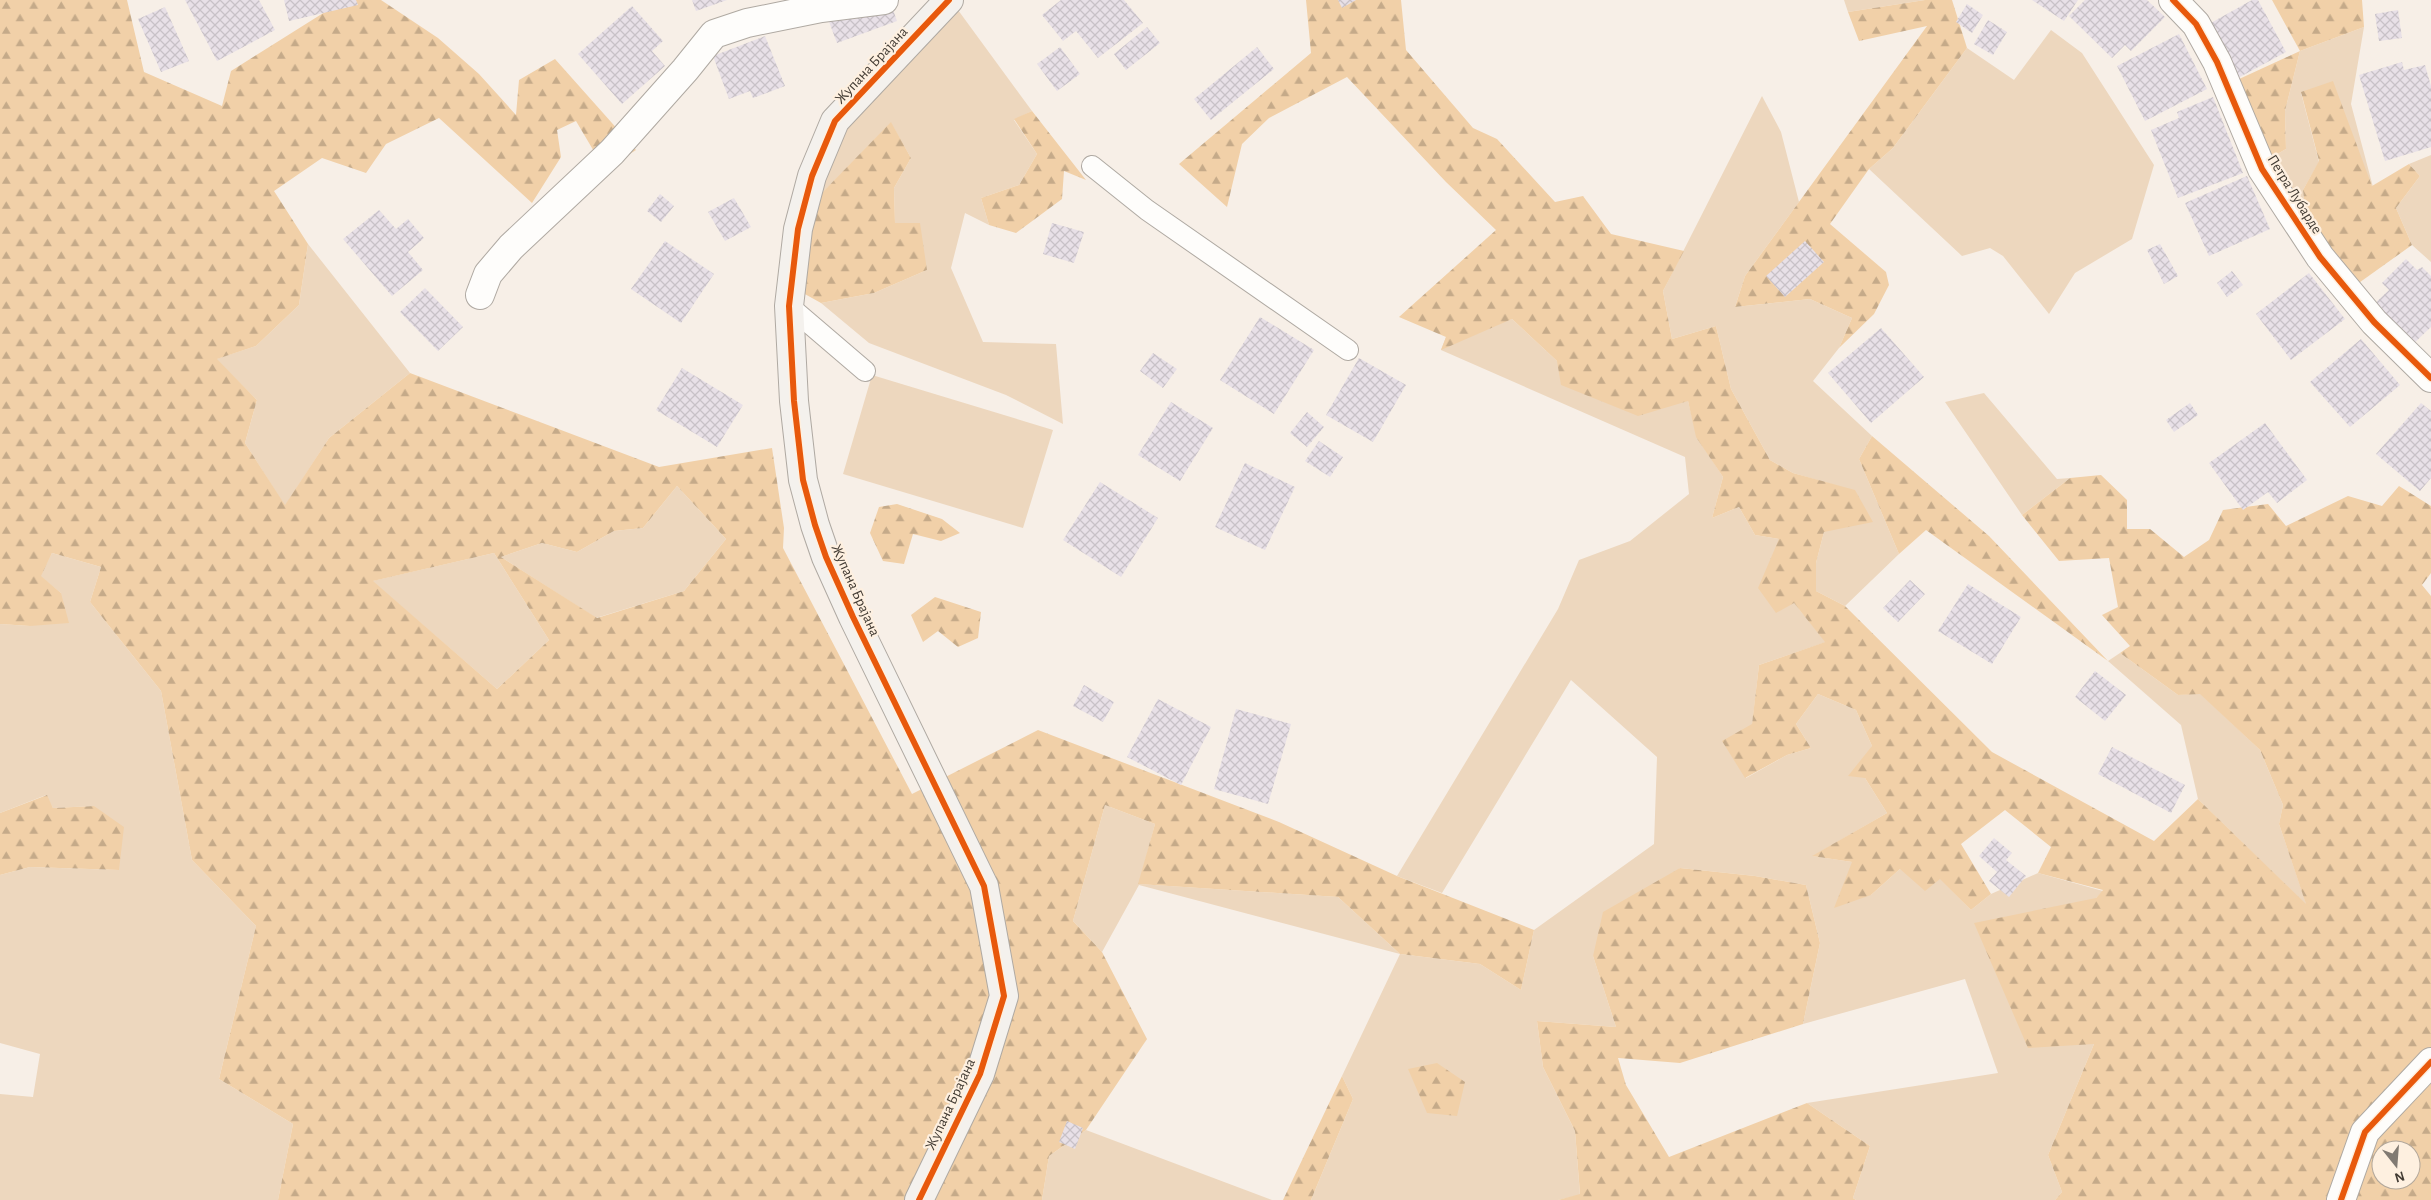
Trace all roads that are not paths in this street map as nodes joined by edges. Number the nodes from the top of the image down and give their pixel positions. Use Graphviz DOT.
graph roads {
  1 [pos="884,0"];
  2 [pos="949,0"];
  3 [pos="2173,0"];
  4 [pos="1092,166"];
  5 [pos="480,295"];
  6 [pos="789,306"];
  7 [pos="1348,350"];
  8 [pos="865,371"];
  9 [pos="2431,378"];
  10 [pos="2431,1062"];
  11 [pos="919,1200"];
  12 [pos="2341,1200"];
  1 -- 5 [label="street"];
  2 -- 6 [label="street, Жупана Брајана"];
  3 -- 9 [label="street, Петра Лубарде"];
  4 -- 7 [label="lane"];
  6 -- 8 [label="lane"];
  6 -- 11 [label="street, Жупана Брајана"];
  10 -- 12 [label="street"];
}
